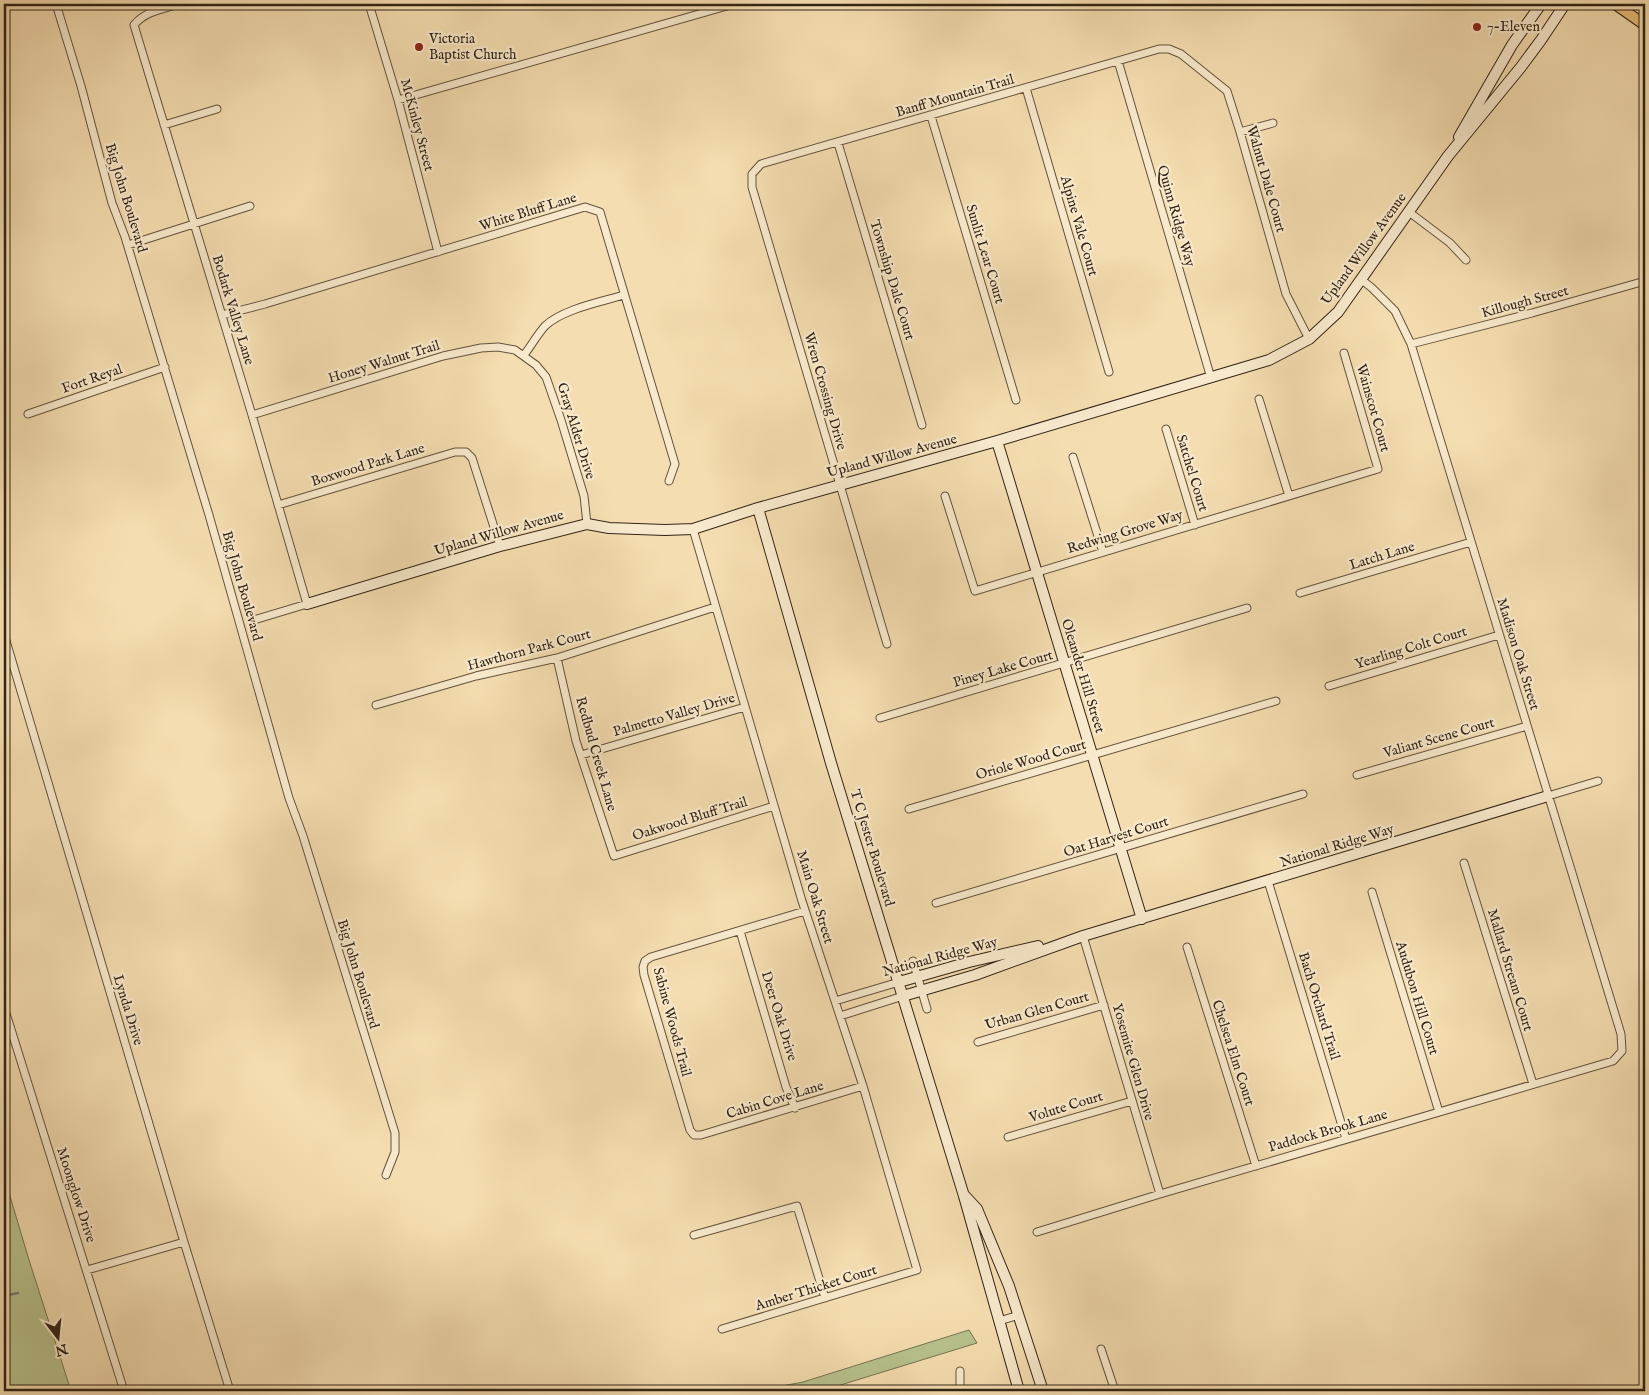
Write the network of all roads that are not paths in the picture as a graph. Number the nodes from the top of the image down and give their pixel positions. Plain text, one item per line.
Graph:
1 (56, 4) edge
2 (179, 4) edge
3 (370, 4) edge
4 (734, 4) edge
5 (1541, 4) edge
6 (1565, 4) edge
7 (1614, 4) edge
8 (1645, 25) edge
9 (1169, 50) joint
10 (1118, 61) junction
11 (1499, 67) junction
12 (1513, 77) junction
13 (1026, 88) junction
14 (398, 100) junction
15 (217, 109) dead end
16 (931, 116) junction
17 (1272, 123) dead end
18 (164, 125) junction
19 (1240, 132) junction
20 (838, 143) junction
21 (1448, 156) junction
22 (752, 174) joint
23 (250, 206) dead end
24 (1409, 212) junction
25 (194, 225) junction
26 (128, 245) junction
27 (438, 252) junction
28 (1466, 260) dead end
29 (1362, 280) junction
30 (1645, 281) edge
31 (624, 295) junction
32 (222, 315) junction
33 (1309, 339) junction
34 (1411, 344) junction
35 (1344, 353) dead end
36 (524, 355) junction
37 (165, 367) junction
38 (1108, 372) dead end
39 (1211, 378) junction
40 (1259, 399) dead end
41 (1016, 400) dead end
42 (28, 414) dead end
43 (252, 415) junction
44 (922, 425) dead end
45 (1166, 429) dead end
46 (997, 441) junction
47 (1073, 457) dead end
48 (1378, 469) joint
49 (668, 482) dead end
50 (839, 484) junction
51 (945, 496) dead end
52 (1289, 496) junction
53 (278, 505) junction
54 (758, 508) junction
55 (587, 524) junction
56 (1195, 525) junction
57 (693, 529) junction
58 (1471, 542) junction
59 (500, 546) junction
60 (1103, 552) junction
61 (1038, 572) junction
62 (1300, 593) dead end
63 (306, 604) junction
64 (715, 607) junction
65 (1247, 608) dead end
66 (254, 620) dead end
67 (4, 634) edge
68 (1499, 635) junction
69 (887, 644) dead end
70 (558, 658) junction
71 (1065, 663) junction
72 (1330, 686) dead end
73 (1276, 701) dead end
74 (376, 705) dead end
75 (745, 707) junction
76 (880, 718) dead end
77 (1527, 726) junction
78 (1092, 755) junction
79 (581, 756) junction
80 (1357, 775) dead end
81 (1598, 781) dead end
82 (1303, 794) dead end
83 (1548, 796) junction
84 (774, 806) junction
85 (908, 809) dead end
86 (1121, 849) junction
87 (614, 856) joint
88 (1464, 863) dead end
89 (1268, 881) junction
90 (1372, 892) dead end
91 (936, 903) dead end
92 (805, 911) junction
93 (1142, 918) junction
94 (740, 931) junction
95 (1083, 936) junction
96 (1187, 947) dead end
97 (913, 961) dead end
98 (918, 977) junction
99 (899, 982) junction
100 (922, 990) junction
101 (903, 996) junction
102 (835, 1000) junction
103 (1104, 1005) junction
104 (4, 1007) edge
105 (927, 1009) dead end
106 (840, 1016) junction
107 (978, 1042) dead end
108 (1622, 1051) joint
109 (1533, 1084) junction
110 (863, 1086) junction
111 (1132, 1100) junction
112 (795, 1108) junction
113 (1439, 1112) junction
114 (694, 1134) joint
115 (1008, 1137) dead end
116 (1346, 1139) junction
117 (1256, 1166) junction
118 (386, 1175) dead end
119 (1160, 1194) junction
120 (964, 1196) junction
121 (1038, 1232) dead end
122 (694, 1236) dead end
123 (184, 1242) junction
124 (87, 1270) junction
125 (917, 1270) joint
126 (825, 1298) junction
127 (1019, 1315) junction
128 (999, 1321) junction
129 (722, 1330) dead end
130 (1101, 1349) dead end
131 (960, 1371) dead end
132 (124, 1391) edge
133 (230, 1391) edge
134 (960, 1391) edge
135 (1019, 1391) edge
136 (1043, 1391) edge
137 (1115, 1391) edge

1 - 26 street, Big John Boulevard
2 - 18 street, Bodark Valley Lane
3 - 14 street, McKinley Street
4 - 14 street
5 - 11 street, Upland Willow Avenue
6 - 12 street, Upland Willow Avenue
7 - 8 main road
9 - 10 street, Banff Mountain Trail
9 - 19 street, Walnut Dale Court
10 - 13 street, Banff Mountain Trail
10 - 39 street, Quinn Ridge Way
11 - 12 street
11 - 21 street, Upland Willow Avenue
12 - 21 street, Upland Willow Avenue
13 - 16 street, Banff Mountain Trail
13 - 38 street, Alpine Vale Court
14 - 27 street, McKinley Street
15 - 18 street
16 - 20 street, Banff Mountain Trail
16 - 41 street, Sunlit Lear Court
17 - 19 street
18 - 25 street, Bodark Valley Lane
19 - 33 street, Walnut Dale Court
20 - 22 street, Banff Mountain Trail
20 - 44 street, Township Dale Court
21 - 24 street, Upland Willow Avenue
22 - 50 street, Wren Crossing Drive
23 - 25 street
24 - 28 street
24 - 29 street, Upland Willow Avenue
25 - 26 street
25 - 32 street, Bodark Valley Lane
26 - 37 street, Big John Boulevard
27 - 31 street, White Bluff Lane
27 - 32 street, White Bluff Lane
29 - 33 street, Upland Willow Avenue
29 - 34 street, Madison Oak Street
30 - 34 street, Killough Street
31 - 36 street
31 - 49 street, White Bluff Lane
32 - 43 street, Bodark Valley Lane
33 - 39 street, Upland Willow Avenue
34 - 58 street, Madison Oak Street
35 - 48 street, Wainscot Court
36 - 43 street, Honey Walnut Trail
36 - 55 street, Gray Alder Drive
37 - 42 street, Fort Reyal
37 - 118 street, Big John Boulevard
39 - 46 street, Upland Willow Avenue
40 - 52 street
43 - 53 street, Bodark Valley Lane
45 - 56 street, Satchel Court
46 - 50 street, Upland Willow Avenue
46 - 61 street, Oleander Hill Street
47 - 60 street
48 - 52 street, Redwing Grove Way
50 - 54 street, Upland Willow Avenue
50 - 69 street, Wren Crossing Drive
51 - 61 street, Redwing Grove Way
52 - 56 street, Redwing Grove Way
53 - 59 street, Boxwood Park Lane
53 - 63 street, Bodark Valley Lane
54 - 57 street, Upland Willow Avenue
54 - 99 street, T C Jester Boulevard
55 - 57 street, Upland Willow Avenue
55 - 59 street, Upland Willow Avenue
56 - 60 street, Redwing Grove Way
57 - 64 street, Main Oak Street
58 - 62 street, Latch Lane
58 - 68 street, Madison Oak Street
59 - 63 street, Upland Willow Avenue
60 - 61 street, Redwing Grove Way
61 - 71 street, Oleander Hill Street
63 - 66 street, Upland Willow Avenue
64 - 70 street, Hawthorn Park Court
64 - 75 street, Main Oak Street
65 - 71 street, Piney Lake Court
67 - 123 street, Lynda Drive
68 - 72 street, Yearling Colt Court
68 - 77 street, Madison Oak Street
70 - 74 street, Hawthorn Park Court
70 - 79 street, Redbud Creek Lane
71 - 76 street, Piney Lake Court
71 - 78 street, Oleander Hill Street
73 - 78 street, Oriole Wood Court
75 - 79 street, Palmetto Valley Drive
75 - 84 street, Main Oak Street
77 - 80 street, Valiant Scene Court
77 - 83 street, Madison Oak Street
78 - 85 street, Oriole Wood Court
78 - 86 street, Oleander Hill Street
79 - 87 street, Redbud Creek Lane
81 - 83 street, National Ridge Way
82 - 86 street, Oat Harvest Court
83 - 89 street, National Ridge Way
83 - 108 street, Madison Oak Street
84 - 87 street, Oakwood Bluff Trail
84 - 92 street, Main Oak Street
86 - 91 street, Oat Harvest Court
86 - 93 street, Oleander Hill Street
88 - 109 street, Mallard Stream Court
89 - 93 street, National Ridge Way
89 - 116 street, Bach Orchard Trail
90 - 113 street, Audubon Hill Court
92 - 94 street, Sabine Woods Trail
92 - 102 street, Main Oak Street
93 - 95 street, National Ridge Way
94 - 112 street, Deer Oak Drive
94 - 114 street, Sabine Woods Trail
95 - 98 street, National Ridge Way
95 - 100 street, National Ridge Way
95 - 103 street, Yosemite Glen Drive
96 - 117 street, Chelsea Elm Court
97 - 98 street
98 - 99 street, National Ridge Way
98 - 100 street
99 - 101 street, T C Jester Boulevard
99 - 102 street, National Ridge Way
100 - 101 street, National Ridge Way
100 - 105 street
101 - 106 street, National Ridge Way
101 - 120 street, T C Jester Boulevard
102 - 106 street, Main Oak Street
103 - 107 street, Urban Glen Court
103 - 111 street, Yosemite Glen Drive
104 - 124 street, Moonglow Drive
106 - 110 street, Main Oak Street
108 - 109 street, Paddock Brook Lane
109 - 113 street, Paddock Brook Lane
110 - 112 street, Cabin Cove Lane
110 - 125 street, Main Oak Street
111 - 115 street, Volute Court
111 - 119 street, Yosemite Glen Drive
112 - 114 street, Cabin Cove Lane
113 - 116 street, Paddock Brook Lane
116 - 117 street, Paddock Brook Lane
117 - 119 street, Paddock Brook Lane
119 - 121 street, Paddock Brook Lane
120 - 127 street, T C Jester Boulevard
120 - 128 street, T C Jester Boulevard
122 - 126 street
123 - 124 street
123 - 133 street, Lynda Drive
124 - 132 street, Moonglow Drive
125 - 126 street, Amber Thicket Court
126 - 129 street, Amber Thicket Court
127 - 128 street
127 - 136 street, T C Jester Boulevard
128 - 135 street, T C Jester Boulevard
130 - 137 street
131 - 134 street

